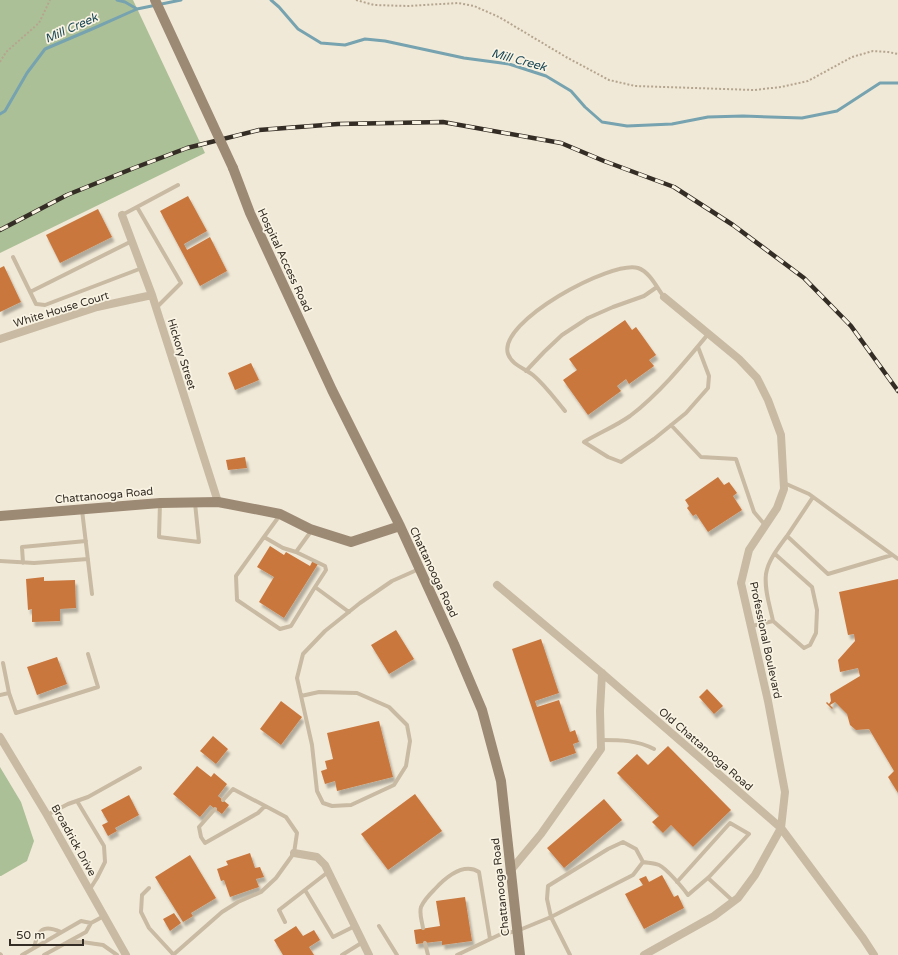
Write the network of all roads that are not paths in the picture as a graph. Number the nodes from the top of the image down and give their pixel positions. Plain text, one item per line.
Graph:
1 (155, 0) edge
2 (178, 185) dead end
3 (137, 206) junction
4 (122, 215) joint
5 (132, 241) junction
6 (13, 257) dead end
7 (142, 268) junction
8 (657, 287) junction
9 (30, 292) junction
10 (152, 295) junction
11 (664, 297) joint
12 (156, 308) junction
13 (710, 333) junction
14 (0, 339) edge
15 (698, 347) junction
16 (526, 371) junction
17 (565, 411) dead end
18 (671, 425) junction
19 (784, 483) junction
20 (813, 497) junction
21 (195, 502) junction
22 (218, 502) junction
23 (160, 503) junction
24 (82, 509) junction
25 (280, 514) junction
26 (0, 516) edge
27 (400, 526) junction
28 (766, 526) junction
29 (312, 530) junction
30 (787, 536) junction
31 (264, 537) junction
32 (86, 541) junction
33 (296, 552) junction
34 (775, 554) junction
35 (892, 555) junction
36 (88, 558) junction
37 (0, 560) edge
38 (898, 560) edge
39 (23, 563) junction
40 (419, 568) junction
41 (497, 585) dead end
42 (315, 587) junction
43 (92, 594) dead end
44 (349, 612) junction
45 (773, 621) junction
46 (752, 626) junction
47 (88, 654) dead end
48 (3, 663) dead end
49 (602, 673) junction
50 (9, 693) junction
51 (0, 695) edge
52 (301, 696) junction
53 (0, 737) edge
54 (601, 740) junction
55 (654, 749) dead end
56 (140, 768) dead end
57 (223, 800) dead end
58 (77, 801) junction
59 (265, 806) junction
60 (215, 809) dead end
61 (47, 815) junction
62 (781, 828) junction
63 (294, 853) junction
64 (643, 862) junction
65 (511, 870) junction
66 (328, 872) junction
67 (708, 878) junction
68 (677, 882) junction
69 (149, 888) dead end
70 (89, 890) junction
71 (305, 890) junction
72 (734, 902) junction
73 (104, 916) junction
74 (551, 917) junction
75 (285, 922) dead end
76 (91, 923) junction
77 (356, 926) junction
78 (378, 926) dead end
79 (423, 928) dead end
80 (517, 931) junction
81 (61, 932) junction
82 (490, 939) junction
83 (69, 942) junction
84 (364, 942) junction
85 (425, 943) dead end
86 (34, 948) junction
87 (22, 955) edge
88 (44, 955) edge
89 (116, 955) edge
90 (126, 955) edge
91 (173, 955) edge
92 (342, 955) edge
93 (369, 955) edge
94 (397, 955) edge
95 (428, 955) edge
96 (456, 955) edge
97 (520, 955) edge
98 (570, 955) edge
99 (645, 955) edge
100 (874, 955) edge

1 - 27 main road, Hospital Access Road, bridge
2 - 3 lane
3 - 4 lane
3 - 12 lane
4 - 5 street, Hickory Street
5 - 7 street, Hickory Street
5 - 9 lane
6 - 9 lane
7 - 9 lane
7 - 10 street, Hickory Street
8 - 11 lane
8 - 16 lane
8 - 16 lane
10 - 12 street, Hickory Street
10 - 14 street, White House Court
11 - 13 street, Professional Boulevard
12 - 22 street, Hickory Street
13 - 15 lane
13 - 19 street, Professional Boulevard
15 - 18 lane
15 - 18 lane
16 - 17 lane
18 - 28 lane
19 - 20 lane
19 - 28 street, Professional Boulevard
20 - 30 lane
20 - 35 lane
21 - 22 main road, Chattanooga Road
21 - 23 main road, Chattanooga Road
21 - 23 lane
22 - 25 main road, Chattanooga Road
23 - 24 main road, Chattanooga Road
24 - 26 main road, Chattanooga Road
24 - 32 lane
25 - 29 main road, Chattanooga Road
25 - 31 lane
27 - 29 main road, Chattanooga Road
27 - 40 main road, Chattanooga Road
28 - 46 street, Professional Boulevard
29 - 33 lane
30 - 34 lane
30 - 35 lane
31 - 33 lane
31 - 42 lane
32 - 36 lane
32 - 39 lane
33 - 42 lane
34 - 45 lane
34 - 45 lane
35 - 38 lane
36 - 39 lane
36 - 43 lane
37 - 39 lane
40 - 44 lane
40 - 65 main road, Chattanooga Road
41 - 49 street, Old Chattanooga Road
42 - 44 lane
44 - 52 lane
45 - 46 lane
46 - 62 street, Professional Boulevard
47 - 50 lane
48 - 50 lane
49 - 54 street
49 - 62 street, Old Chattanooga Road
50 - 51 lane
52 - 52 lane
53 - 61 street, Broadrick Drive
54 - 55 lane
54 - 65 street
56 - 58 lane
57 - 59 lane
58 - 61 lane
58 - 70 lane
59 - 60 lane
59 - 63 lane
61 - 70 street, Broadrick Drive
62 - 72 street, Professional Boulevard
62 - 100 street, Old Chattanooga Road
63 - 66 street
63 - 91 lane
64 - 68 lane
64 - 74 lane
64 - 74 lane
65 - 80 main road, Chattanooga Road
66 - 71 lane
66 - 77 street
67 - 68 lane
67 - 68 lane
67 - 72 lane
69 - 91 lane
70 - 73 street, Broadrick Drive
71 - 75 lane
71 - 77 lane
72 - 99 street, Professional Boulevard
73 - 76 lane
73 - 90 street, Broadrick Drive
74 - 80 lane
74 - 98 lane
76 - 81 lane
76 - 83 lane
77 - 84 street
78 - 94 lane
79 - 82 lane
80 - 82 lane
80 - 97 main road, Chattanooga Road
81 - 86 lane
81 - 86 lane
82 - 96 lane
83 - 88 lane
83 - 89 lane
84 - 92 lane
84 - 93 street
85 - 95 lane
86 - 87 lane

